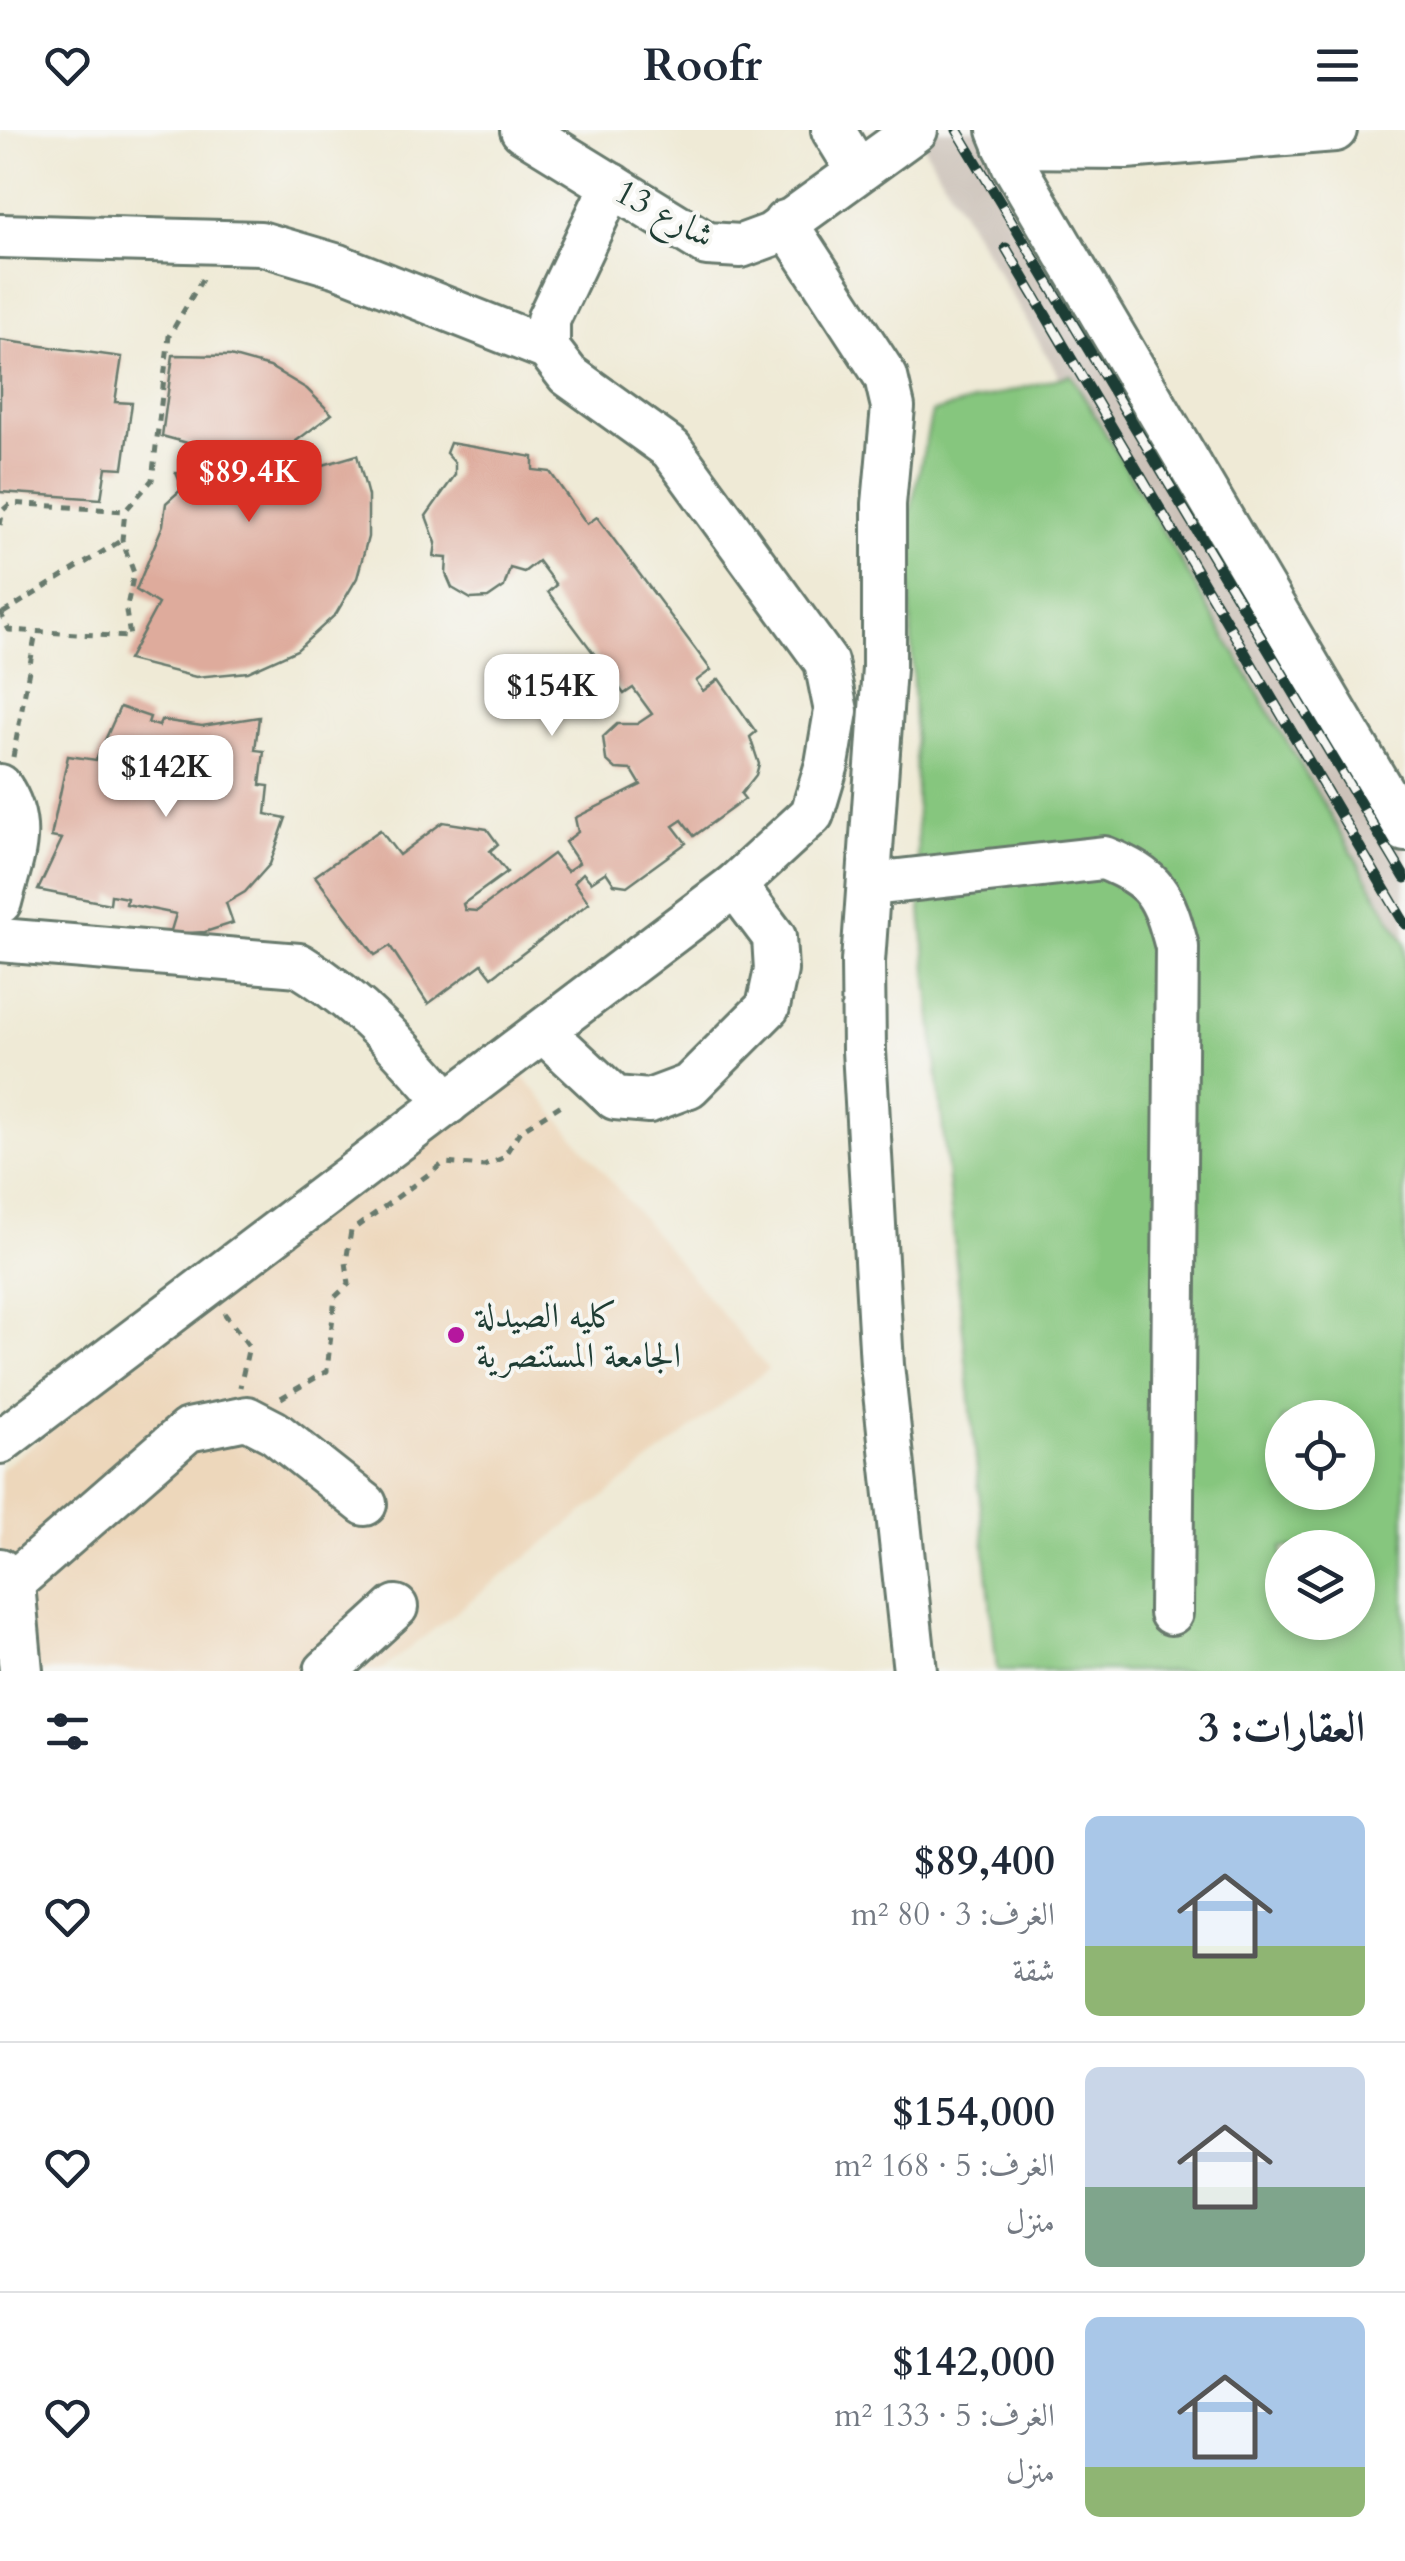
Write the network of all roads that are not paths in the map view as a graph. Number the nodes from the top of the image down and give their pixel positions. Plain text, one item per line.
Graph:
1 (522, 130) edge
2 (834, 130) edge
3 (916, 130) edge
4 (1335, 130) edge
5 (1002, 138) edge
6 (857, 169) junction
7 (612, 185) junction
8 (786, 222) junction
9 (0, 236) edge
10 (548, 349) junction
11 (4, 777) edge
12 (1405, 830) edge
13 (872, 884) junction
14 (735, 886) junction
15 (0, 902) edge
16 (0, 940) edge
17 (543, 1031) junction
18 (448, 1102) junction
19 (0, 1442) edge
20 (365, 1504) dead end
21 (4, 1583) edge
22 (396, 1606) dead end
23 (1171, 1613) dead end
24 (21, 1671) edge
25 (326, 1671) edge
26 (915, 1671) edge

1 - 7 street, شارع 13
2 - 6 street
3 - 6 street, شارع 13
4 - 5 street
5 - 12 street
6 - 8 street, شارع 13
7 - 8 street, شارع 13
7 - 10 street
8 - 13 street
9 - 10 street
10 - 14 street
11 - 15 street
13 - 23 street
13 - 26 street
14 - 17 street
14 - 17 street
16 - 18 street
17 - 18 street
18 - 19 street
20 - 21 street
21 - 24 street
22 - 25 street

